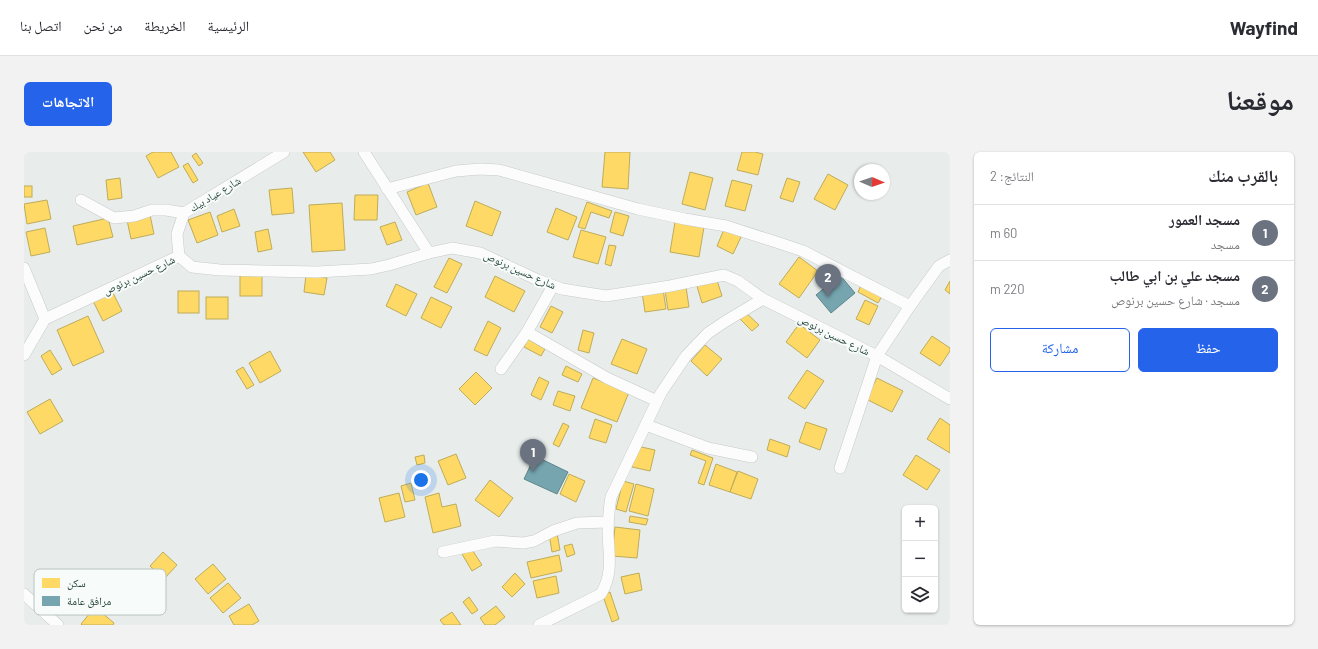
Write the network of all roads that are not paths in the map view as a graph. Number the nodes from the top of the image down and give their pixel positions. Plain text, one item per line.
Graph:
1 (284, 152) edge
2 (364, 152) edge
3 (387, 188) junction
4 (81, 200) dead end
5 (184, 213) junction
6 (429, 253) junction
7 (179, 256) junction
8 (950, 260) edge
9 (24, 268) edge
10 (553, 286) junction
11 (763, 299) junction
12 (910, 306) junction
13 (45, 320) junction
14 (527, 332) junction
15 (24, 354) edge
16 (877, 356) junction
17 (501, 368) dead end
18 (950, 399) edge
19 (657, 401) junction
20 (646, 424) junction
21 (752, 457) dead end
22 (840, 468) dead end
23 (608, 522) junction
24 (443, 552) dead end
25 (24, 594) edge
26 (34, 603) edge
27 (47, 615) edge
28 (58, 625) edge
29 (539, 625) edge

1 - 5 street, شارع عياد بيك
2 - 3 street
3 - 6 street
3 - 12 street
4 - 5 street
5 - 7 street, شارع عياد بيك
6 - 7 street, شارع حسين برنوص
6 - 10 street, شارع حسين برنوص
7 - 13 street, شارع حسين برنوص
8 - 12 street
9 - 13 street
10 - 11 street, شارع حسين برنوص
10 - 14 street
11 - 16 street, شارع حسين برنوص
11 - 19 street
12 - 16 street
13 - 15 street
14 - 17 street
14 - 19 street
16 - 18 street, شارع حسين برنوص
16 - 22 street
19 - 20 street
20 - 21 street
20 - 23 street
23 - 24 street
23 - 29 street
25 - 26 street
27 - 28 street

